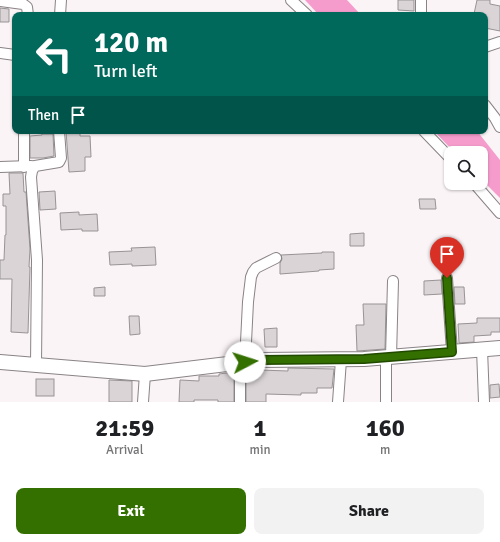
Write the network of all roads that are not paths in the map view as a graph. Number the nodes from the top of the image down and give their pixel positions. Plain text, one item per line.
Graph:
1 (61, 0) edge
2 (291, 0) edge
3 (421, 0) edge
4 (0, 1) edge
5 (28, 12) edge
6 (60, 12) edge
7 (304, 12) edge
8 (421, 12) edge
9 (500, 42) edge
10 (488, 46) edge
11 (0, 53) edge
12 (12, 55) edge
13 (488, 109) edge
14 (500, 128) edge
15 (24, 134) edge
16 (59, 134) edge
17 (427, 134) edge
18 (444, 152) edge
19 (24, 166) junction
20 (35, 166) junction
21 (0, 167) edge
22 (480, 190) edge
23 (500, 213) edge
24 (276, 258) dead end
25 (447, 278) dead end
26 (393, 281) dead end
27 (500, 348) edge
28 (482, 349) junction
29 (452, 352) junction
30 (389, 357) junction
31 (341, 360) junction
32 (0, 362) edge
33 (243, 362) junction
34 (36, 365) junction
35 (145, 374) junction
36 (143, 402) edge
37 (240, 402) edge
38 (338, 402) edge
39 (386, 402) edge
40 (484, 402) edge

1 - 6 street
2 - 7 street
3 - 8 street
4 - 5 street
9 - 10 street
11 - 12 street
13 - 14 street
15 - 19 street
16 - 20 street
17 - 18 street
19 - 20 street
19 - 21 street
20 - 34 street
22 - 23 street
24 - 33 street
25 - 29 street
26 - 30 street
27 - 28 street
28 - 29 street
28 - 40 street
29 - 30 street
30 - 31 street
30 - 39 street
31 - 33 street
31 - 38 street
32 - 34 street
33 - 35 street
33 - 37 street
34 - 35 street
35 - 36 street

